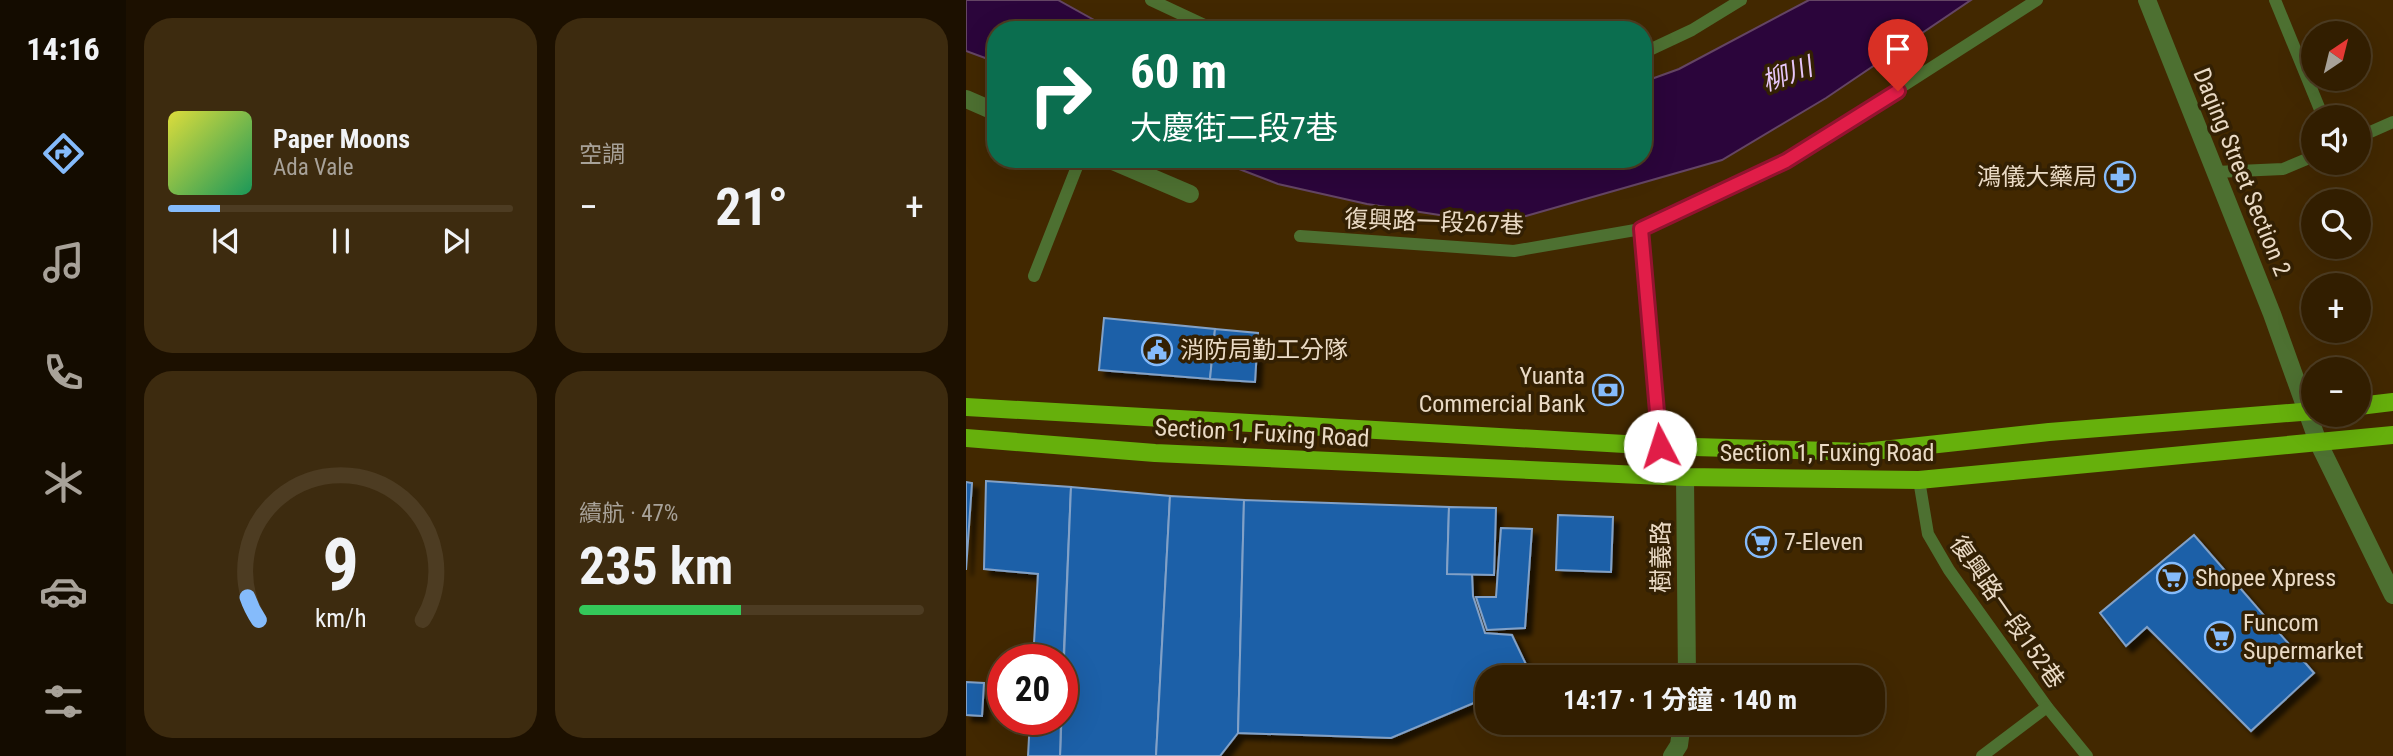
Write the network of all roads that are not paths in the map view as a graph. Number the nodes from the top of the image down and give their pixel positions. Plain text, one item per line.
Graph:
1 (1151, 0) edge
2 (1741, 0) edge
3 (2037, 0) edge
4 (2147, 0) edge
5 (2274, 0) edge
6 (1196, 21) edge
7 (1652, 49) edge
8 (966, 99) edge
9 (2318, 105) edge
10 (987, 108) edge
11 (2393, 122) edge
12 (2371, 132) edge
13 (2301, 161) edge
14 (1076, 168) edge
15 (1129, 168) edge
16 (2216, 172) junction
17 (1190, 194) dead end
18 (1641, 229) junction
19 (1300, 236) dead end
20 (1034, 276) dead end
21 (2301, 389) edge
22 (2393, 402) edge
23 (2371, 405) edge
24 (966, 407) edge
25 (2301, 413) edge
26 (2314, 427) edge
27 (2393, 435) edge
28 (966, 439) edge
29 (2318, 442) junction
30 (1660, 446) junction
31 (1685, 477) junction
32 (1919, 480) junction
33 (2393, 595) edge
34 (1687, 665) edge
35 (2047, 707) junction
36 (1680, 735) edge
37 (1672, 756) edge
38 (1982, 756) edge
39 (2087, 756) edge

1 - 6 lane
2 - 7 lane
3 - 18 lane, 復興路一段267巷
4 - 16 street, Daqing Street Section 2
5 - 9 lane
8 - 10 street
11 - 12 lane
13 - 16 lane
14 - 20 lane
15 - 17 street
16 - 21 street, Daqing Street Section 2
18 - 19 lane, 復興路一段267巷
18 - 30 lane
22 - 23 main road
24 - 30 main road, Section 1, Fuxing Road
25 - 30 main road, Section 1, Fuxing Road
26 - 29 street, Daqing Street Section 2
27 - 29 main road, Section 1, Fuxing Road
28 - 31 main road, Section 1, Fuxing Road
29 - 32 main road, Section 1, Fuxing Road
29 - 33 street, Daqing Street Section 2
30 - 31 street
31 - 32 main road, Section 1, Fuxing Road
31 - 34 street, 樹義路
32 - 35 lane, 復興路一段152巷
35 - 38 lane
35 - 39 lane, 復興路一段152巷
36 - 37 street

